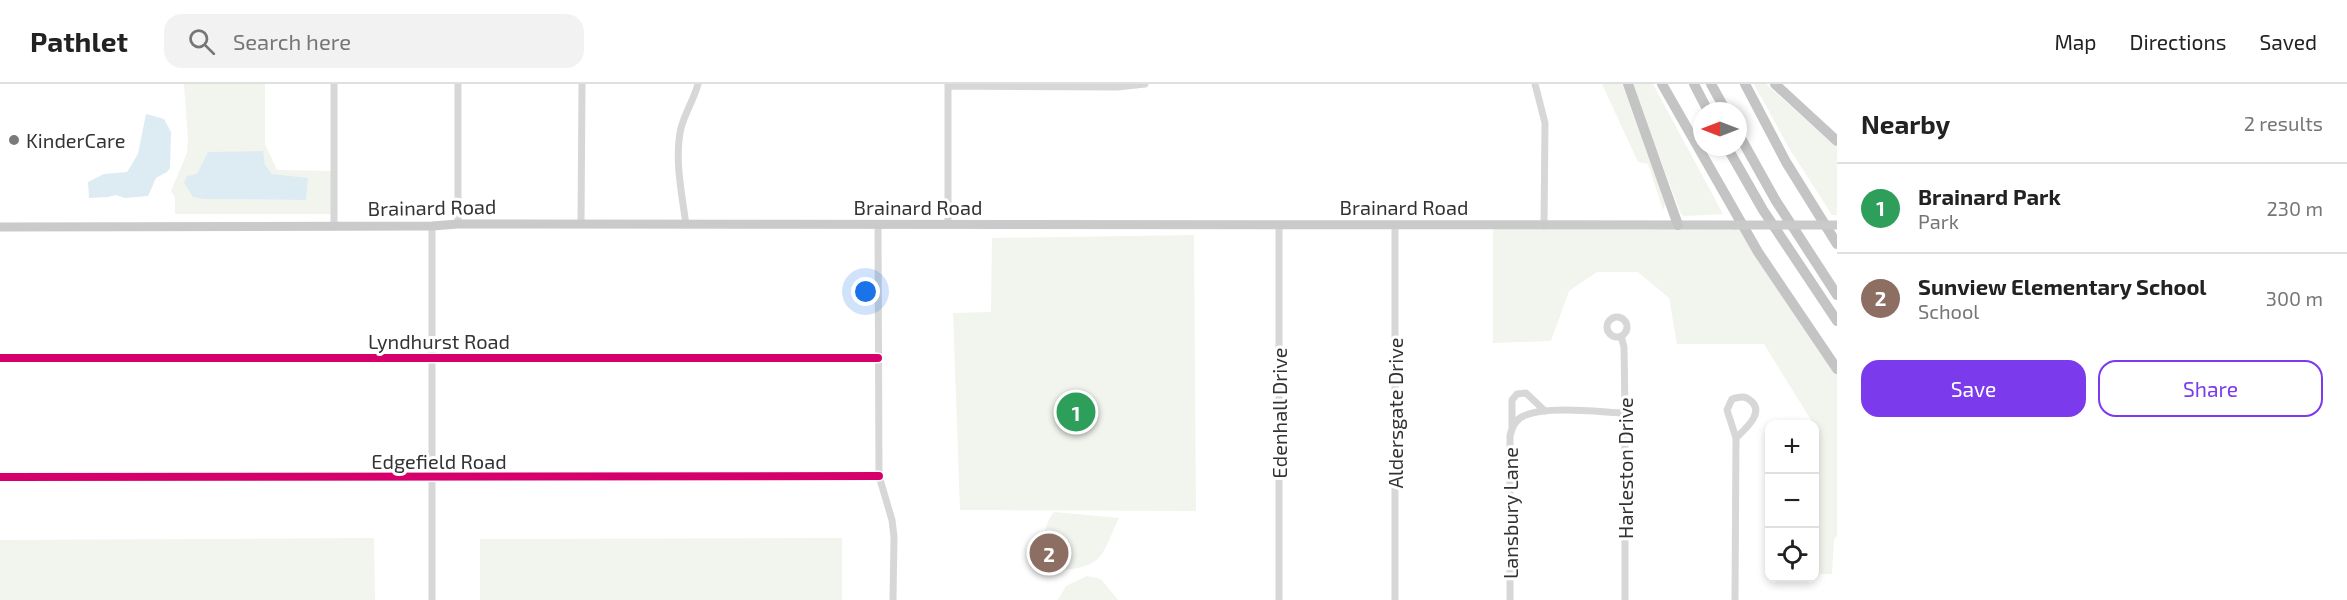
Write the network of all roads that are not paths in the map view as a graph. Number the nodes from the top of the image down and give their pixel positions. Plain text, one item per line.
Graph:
1 (334, 84) edge
2 (458, 84) edge
3 (582, 84) edge
4 (698, 84) edge
5 (1145, 84) edge
6 (1535, 84) edge
7 (1628, 84) edge
8 (1662, 84) edge
9 (1694, 84) edge
10 (1711, 84) edge
11 (1745, 84) edge
12 (1775, 84) edge
13 (948, 85) edge
14 (1703, 102) edge
15 (1721, 102) edge
16 (1837, 141) edge
17 (1747, 149) edge
18 (1732, 156) edge
19 (458, 224) junction
20 (581, 224) junction
21 (334, 225) junction
22 (686, 225) junction
23 (878, 225) junction
24 (948, 225) junction
25 (1279, 225) junction
26 (1395, 225) junction
27 (1678, 225) junction
28 (1837, 225) edge
29 (432, 226) junction
30 (1544, 226) junction
31 (0, 227) edge
32 (1837, 244) edge
33 (1837, 295) edge
34 (1837, 321) edge
35 (1622, 336) dead end
36 (432, 357) junction
37 (0, 358) edge
38 (878, 358) junction
39 (1837, 369) edge
40 (1545, 411) junction
41 (1625, 413) junction
42 (1515, 417) junction
43 (1736, 438) junction
44 (879, 476) junction
45 (0, 477) edge
46 (430, 478) junction
47 (432, 600) edge
48 (893, 600) edge
49 (1279, 600) edge
50 (1395, 600) edge
51 (1510, 600) edge
52 (1625, 600) edge
53 (1735, 600) edge

1 - 21 street
2 - 19 street
3 - 20 street
4 - 22 street
5 - 13 street
6 - 30 street
7 - 27 highway
8 - 39 highway
9 - 14 highway
10 - 15 highway
11 - 32 highway
12 - 16 highway
13 - 24 street
17 - 33 highway
18 - 34 highway
19 - 20 main road, Brainard Road
19 - 29 main road, Brainard Road
20 - 22 main road, Brainard Road
21 - 29 main road, Brainard Road
21 - 31 main road, Brainard Road
22 - 23 main road, Brainard Road
23 - 24 main road, Brainard Road
23 - 38 street
24 - 25 main road, Brainard Road
25 - 26 main road, Brainard Road
25 - 49 street, Edenhall Drive
26 - 30 main road, Brainard Road
26 - 50 street, Aldersgate Drive
27 - 28 main road, Brainard Road, bridge
27 - 30 main road, Brainard Road
29 - 36 street
35 - 41 street, Harleston Drive
36 - 37 street, Lyndhurst Road
36 - 38 street, Lyndhurst Road
36 - 46 street
38 - 44 street
40 - 41 street, Lansbury Lane
40 - 42 street, Lansbury Lane
40 - 42 street, Lansbury Lane
41 - 52 street, Harleston Drive
42 - 51 street, Lansbury Lane
43 - 43 street
43 - 53 street
44 - 46 street, Edgefield Road
44 - 48 street
45 - 46 street, Edgefield Road
46 - 47 street

